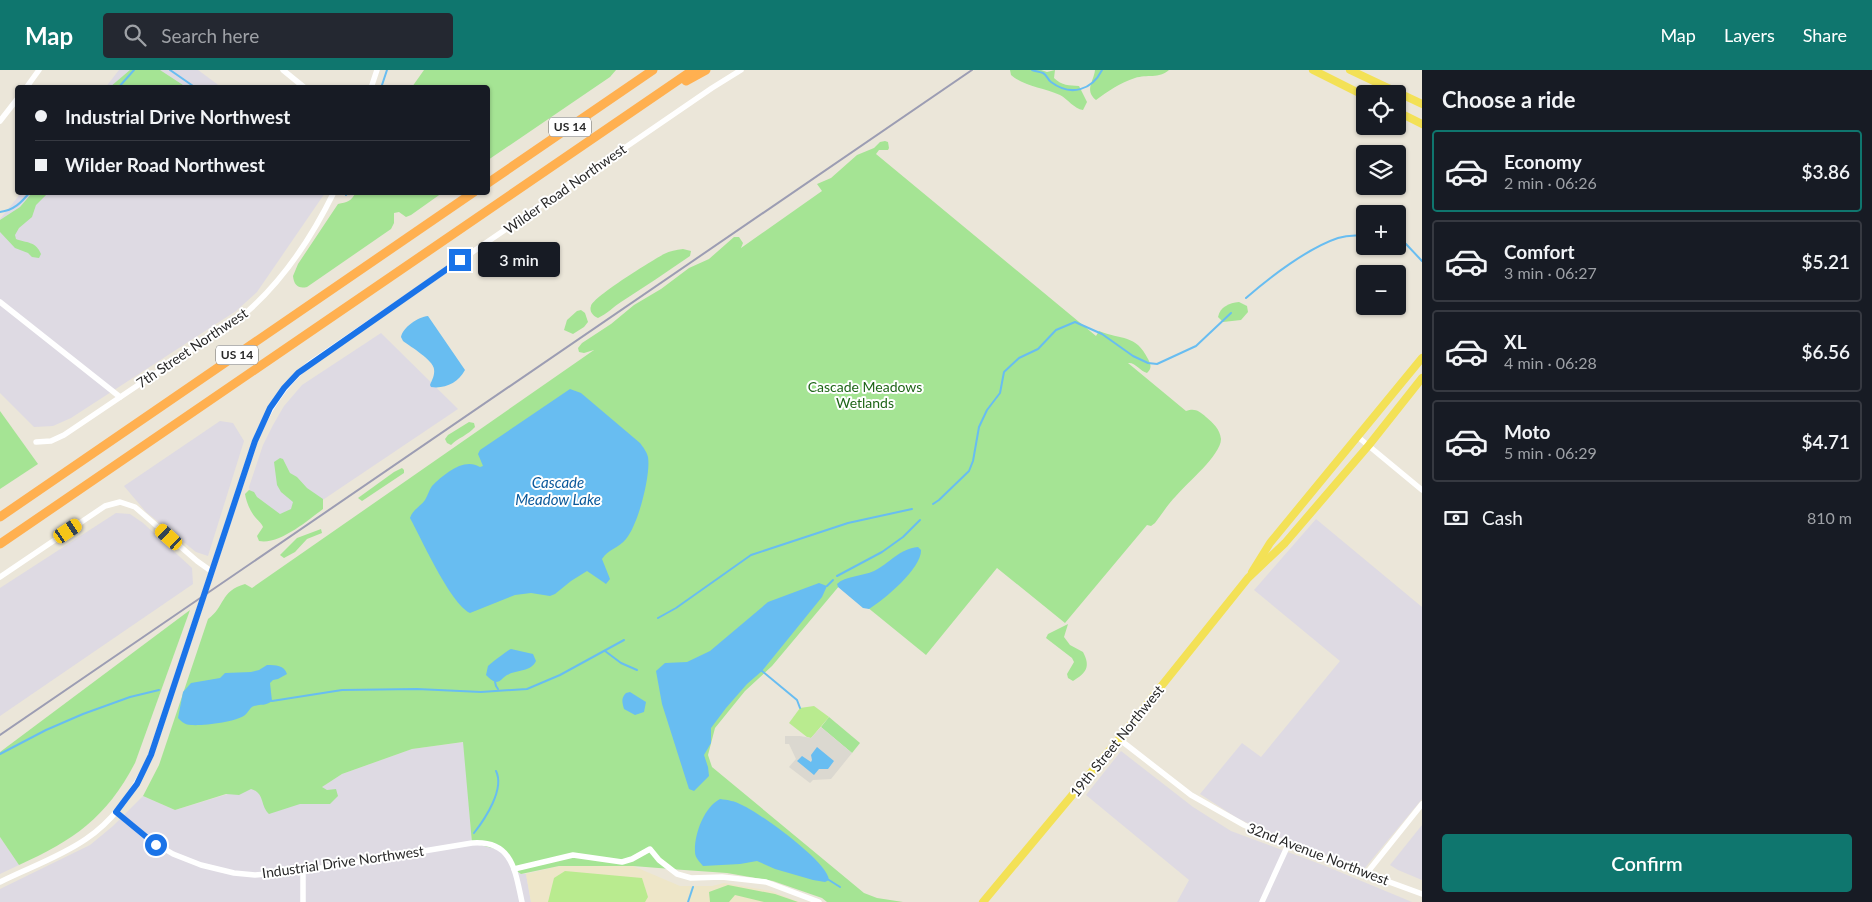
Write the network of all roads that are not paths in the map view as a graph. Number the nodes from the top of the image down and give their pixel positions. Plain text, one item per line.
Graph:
1 (39, 70) edge
2 (283, 70) edge
3 (377, 70) edge
4 (646, 70) edge
5 (653, 70) edge
6 (693, 70) edge
7 (706, 70) edge
8 (741, 70) edge
9 (1314, 70) edge
10 (1350, 70) edge
11 (28, 85) edge
12 (301, 85) edge
13 (372, 85) edge
14 (1356, 91) edge
15 (15, 102) edge
16 (1422, 104) edge
17 (631, 112) junction
18 (586, 116) junction
19 (1406, 116) edge
20 (0, 121) edge
21 (1422, 124) edge
22 (490, 182) edge
23 (332, 195) edge
24 (470, 195) edge
25 (0, 302) edge
26 (1422, 358) edge
27 (1422, 378) edge
28 (120, 397) junction
29 (1358, 437) junction
30 (36, 442) dead end
31 (1369, 445) junction
32 (1422, 490) edge
33 (0, 517) edge
34 (0, 544) edge
35 (212, 571) junction
36 (0, 578) edge
37 (1248, 578) junction
38 (1119, 739) junction
39 (1422, 804) edge
40 (116, 812) junction
41 (1288, 844) junction
42 (514, 869) junction
43 (303, 871) junction
44 (1366, 874) junction
45 (0, 882) edge
46 (785, 888) junction
47 (1422, 894) edge
48 (303, 902) edge
49 (522, 902) edge
50 (808, 902) edge
51 (819, 902) edge
52 (984, 902) edge
53 (1262, 902) edge

1 - 11 street
2 - 12 street
3 - 13 street
4 - 18 highway
5 - 18 highway, US 14
6 - 17 highway, US 14
7 - 17 highway
8 - 35 street, Wilder Road Northwest
9 - 14 main road
10 - 16 main road
15 - 20 street
17 - 34 highway, US 14
18 - 22 highway, US 14
19 - 21 main road
23 - 28 street, 7th Street Northwest
24 - 33 highway, US 14
25 - 28 street
26 - 29 main road, 19th Street Northwest
27 - 31 main road, 19th Street Northwest
28 - 30 street, 7th Street Northwest
29 - 31 street
29 - 37 main road, 19th Street Northwest
31 - 32 street
31 - 37 main road, 19th Street Northwest
35 - 36 street
35 - 40 street, Wilder Road Northwest
37 - 38 main road, 19th Street Northwest
38 - 41 street, 32nd Avenue Northwest
38 - 52 main road, 19th Street Northwest
39 - 44 street
40 - 43 street, Industrial Drive Northwest
40 - 45 street
41 - 44 street, 32nd Avenue Northwest
41 - 53 street
42 - 43 street, Industrial Drive Northwest
42 - 46 street
42 - 49 street
43 - 48 street
44 - 47 street, 32nd Avenue Northwest
46 - 50 street
46 - 51 street

